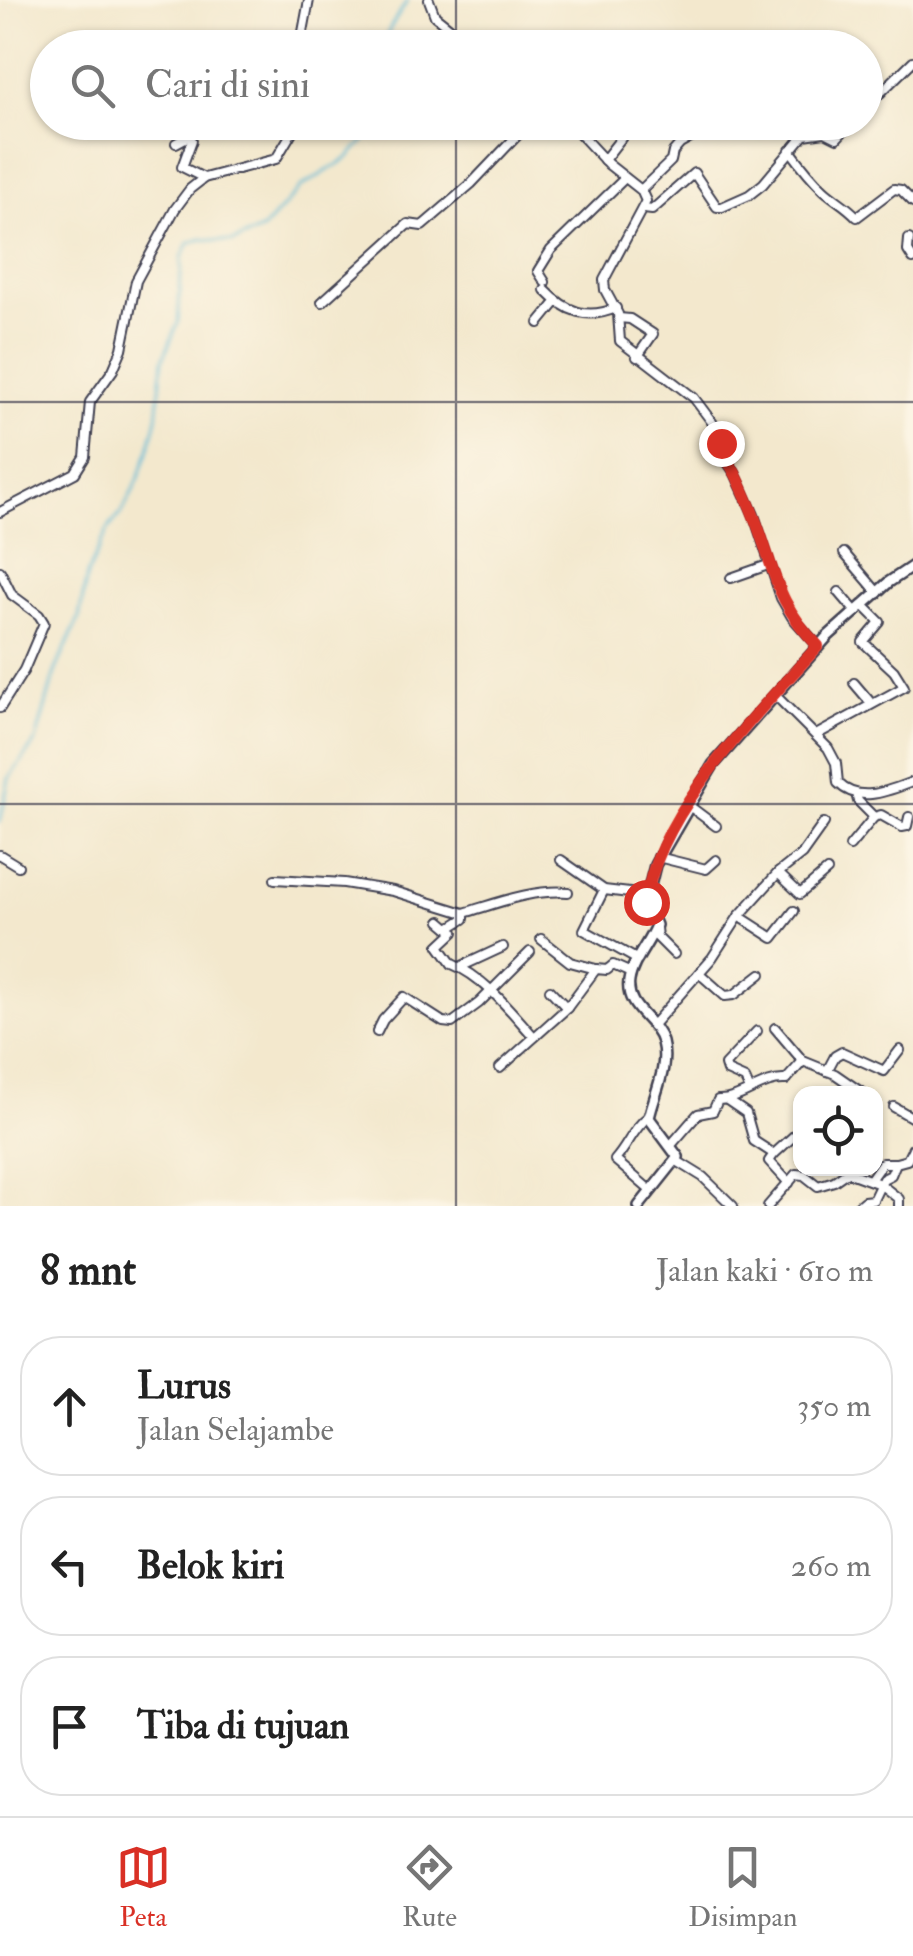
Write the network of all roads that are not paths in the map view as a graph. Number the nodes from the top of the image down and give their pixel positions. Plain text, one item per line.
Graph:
1 (309, 0) edge
2 (429, 0) edge
3 (303, 30) edge
4 (452, 30) edge
5 (913, 61) edge
6 (883, 90) edge
7 (182, 140) edge
8 (192, 140) edge
9 (288, 140) edge
10 (513, 140) edge
11 (586, 140) edge
12 (620, 140) edge
13 (686, 140) edge
14 (799, 140) edge
15 (176, 143) dead end
16 (790, 150) junction
17 (604, 160) junction
18 (204, 178) junction
19 (626, 178) junction
20 (640, 190) junction
21 (913, 202) edge
22 (644, 209) junction
23 (909, 240) dead end
24 (913, 259) edge
25 (557, 301) junction
26 (322, 302) dead end
27 (617, 313) junction
28 (539, 323) dead end
29 (637, 357) junction
30 (0, 512) edge
31 (844, 553) dead end
32 (768, 565) junction
33 (913, 566) edge
34 (0, 571) edge
35 (730, 578) dead end
36 (839, 592) dead end
37 (878, 593) junction
38 (860, 609) junction
39 (818, 646) junction
40 (854, 684) dead end
41 (775, 695) junction
42 (871, 702) junction
43 (0, 708) edge
44 (816, 735) junction
45 (912, 782) edge
46 (856, 794) junction
47 (688, 805) junction
48 (874, 817) junction
49 (909, 818) dead end
50 (824, 823) dead end
51 (716, 826) dead end
52 (850, 846) dead end
53 (0, 855) edge
54 (658, 857) junction
55 (560, 860) dead end
56 (716, 860) dead end
57 (18, 866) dead end
58 (826, 871) dead end
59 (778, 873) junction
60 (275, 878) dead end
61 (604, 890) junction
62 (568, 892) dead end
63 (647, 896) junction
64 (794, 912) dead end
65 (464, 914) junction
66 (739, 916) junction
67 (441, 921) dead end
68 (451, 927) junction
69 (656, 928) junction
70 (541, 939) dead end
71 (503, 947) dead end
72 (530, 952) dead end
73 (674, 954) dead end
74 (638, 960) junction
75 (462, 966) junction
76 (596, 969) junction
77 (631, 973) junction
78 (698, 973) junction
79 (761, 974) dead end
80 (490, 990) junction
81 (550, 990) dead end
82 (567, 1008) junction
83 (652, 1026) junction
84 (775, 1028) dead end
85 (757, 1031) dead end
86 (377, 1032) dead end
87 (534, 1038) junction
88 (900, 1050) dead end
89 (803, 1061) junction
90 (500, 1068) dead end
91 (828, 1071) junction
92 (851, 1086) edge
93 (749, 1088) junction
94 (728, 1100) junction
95 (894, 1106) dead end
96 (649, 1116) junction
97 (913, 1118) edge
98 (793, 1135) edge
99 (671, 1145) junction
100 (913, 1148) edge
101 (774, 1154) junction
102 (677, 1160) junction
103 (896, 1163) junction
104 (795, 1176) edge
105 (803, 1176) edge
106 (840, 1176) edge
107 (863, 1176) edge
108 (870, 1180) junction
109 (789, 1182) junction
110 (880, 1184) junction
111 (651, 1191) junction
112 (639, 1206) edge
113 (733, 1206) edge
114 (768, 1206) edge
115 (858, 1206) edge
116 (899, 1206) edge

1 - 3 street
2 - 4 street
5 - 6 street
7 - 15 street
8 - 18 street
9 - 18 street
10 - 26 street
11 - 17 street
12 - 17 street
13 - 20 street
14 - 16 street
16 - 21 street
16 - 22 street
17 - 19 street
18 - 30 street
19 - 20 street
19 - 25 street
20 - 22 street
22 - 27 street
23 - 24 street
25 - 27 street
25 - 28 street
27 - 29 street
27 - 29 street
29 - 32 street
31 - 37 street
32 - 35 street
32 - 39 street
33 - 37 street
34 - 43 street
36 - 38 street
37 - 38 street
38 - 39 street
38 - 42 street
39 - 41 street
40 - 42 street
41 - 44 street
41 - 47 street
42 - 44 street
44 - 46 street
45 - 46 street
46 - 48 street
47 - 51 street
47 - 54 street
48 - 49 street
48 - 52 street
50 - 59 street
53 - 57 street
54 - 56 street
54 - 63 street
55 - 61 street
58 - 59 street
59 - 66 street
60 - 65 street
61 - 63 street
61 - 74 street
62 - 65 street
63 - 69 street
64 - 66 street
65 - 68 street
66 - 78 street
67 - 68 street
68 - 75 street
69 - 73 street
69 - 74 street
70 - 76 street
71 - 75 street
72 - 80 street
74 - 77 street
75 - 80 street
76 - 77 street
76 - 82 street
77 - 83 street
78 - 79 street
78 - 83 street
80 - 86 street
80 - 87 street
81 - 82 street
82 - 87 street
83 - 96 street
84 - 89 street
85 - 93 street
87 - 90 street
88 - 91 street
89 - 91 street
89 - 93 street
91 - 92 street
93 - 94 street
94 - 99 street
94 - 101 street
95 - 97 street
96 - 99 street
96 - 111 street
98 - 101 street
99 - 102 street
100 - 103 street
101 - 109 street
102 - 111 street
102 - 113 street
103 - 108 street
103 - 110 street
104 - 109 street
105 - 106 street
107 - 108 street
108 - 110 street
109 - 114 street
110 - 115 street
110 - 116 street
111 - 112 street

